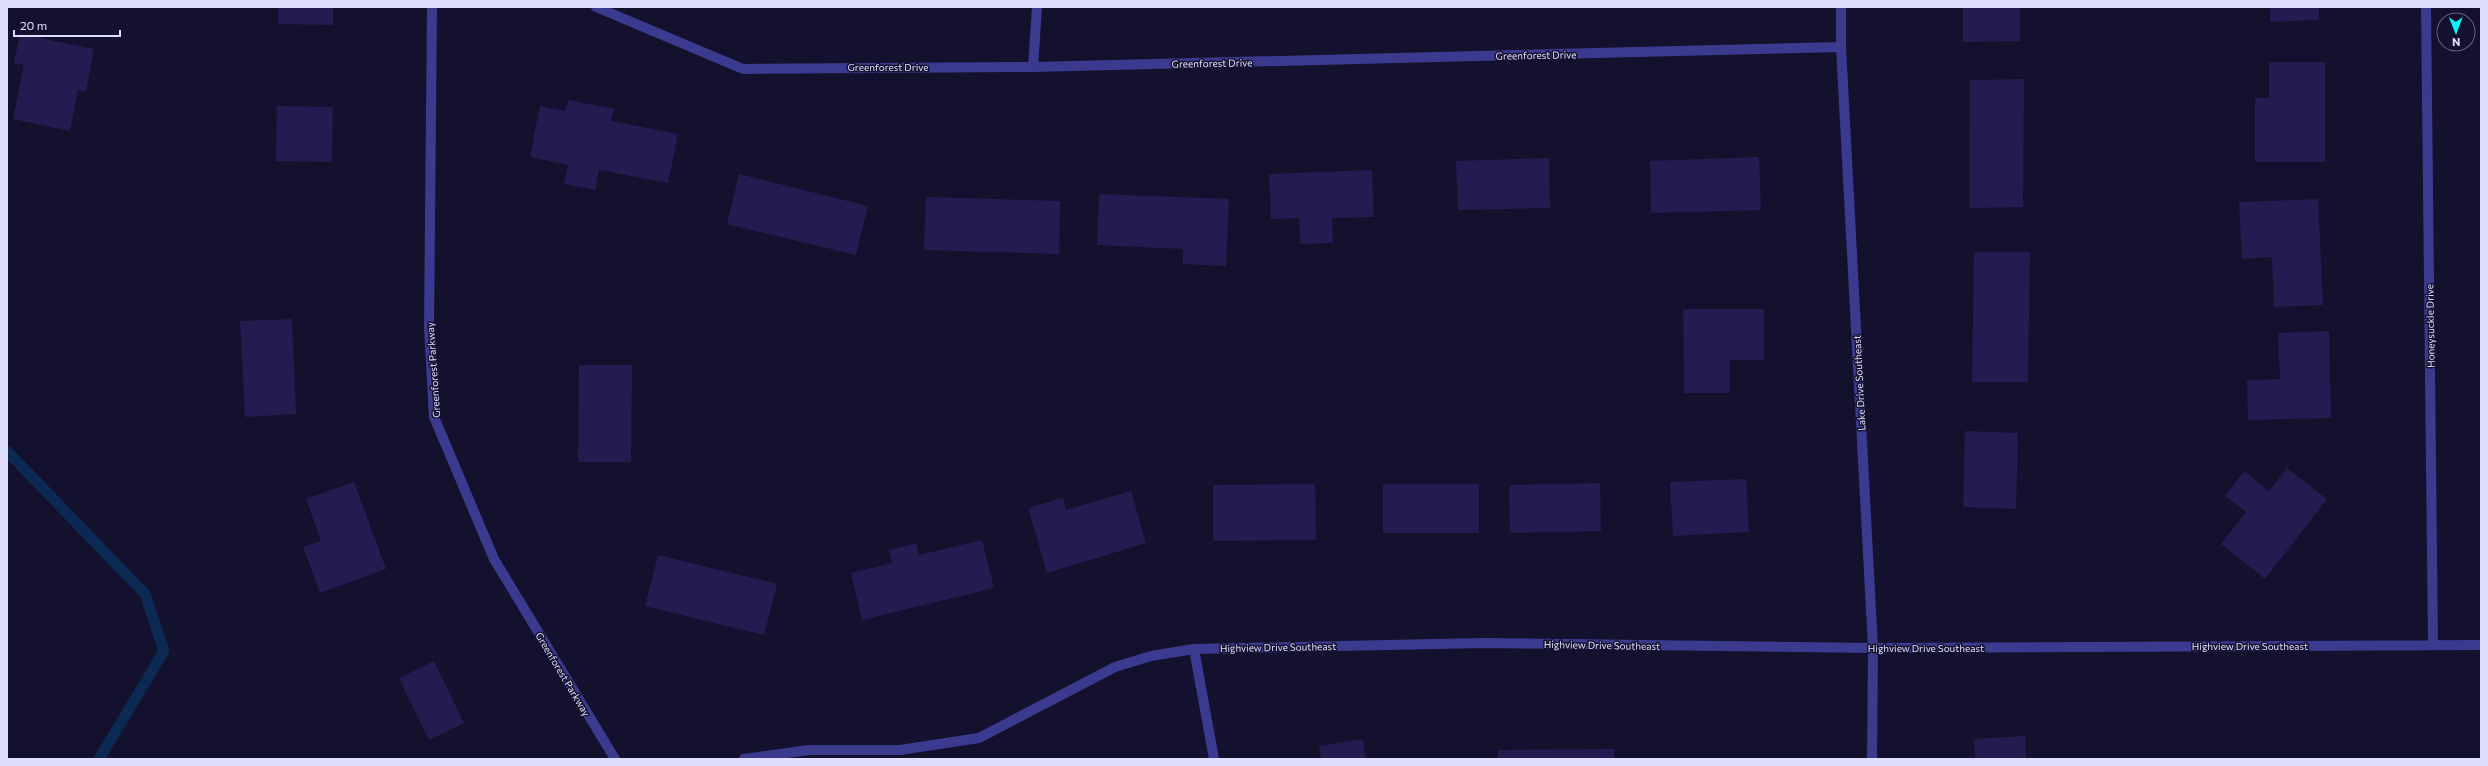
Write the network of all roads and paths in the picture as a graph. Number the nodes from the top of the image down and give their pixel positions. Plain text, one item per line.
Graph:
1 (432, 7) edge
2 (596, 7) edge
3 (1037, 7) edge
4 (1841, 7) edge
5 (2426, 7) edge
6 (1841, 47) junction
7 (1033, 67) junction
8 (2433, 645) junction
9 (2481, 645) edge
10 (1194, 648) junction
11 (1873, 648) junction
12 (615, 759) edge
13 (744, 759) edge
14 (1214, 759) edge
15 (1872, 759) edge

1 - 12 street, Greenforest Parkway
2 - 7 street, Greenforest Drive
3 - 7 street
4 - 6 street, Lake Drive Southeast
5 - 8 street, Honeysuckle Drive
6 - 7 street, Greenforest Drive
6 - 11 street, Lake Drive Southeast
8 - 9 street, Highview Drive Southeast
8 - 11 street, Highview Drive Southeast
10 - 11 street, Highview Drive Southeast
10 - 13 street, Highview Drive Southeast
10 - 14 street
11 - 15 street, Lake Drive Southeast

